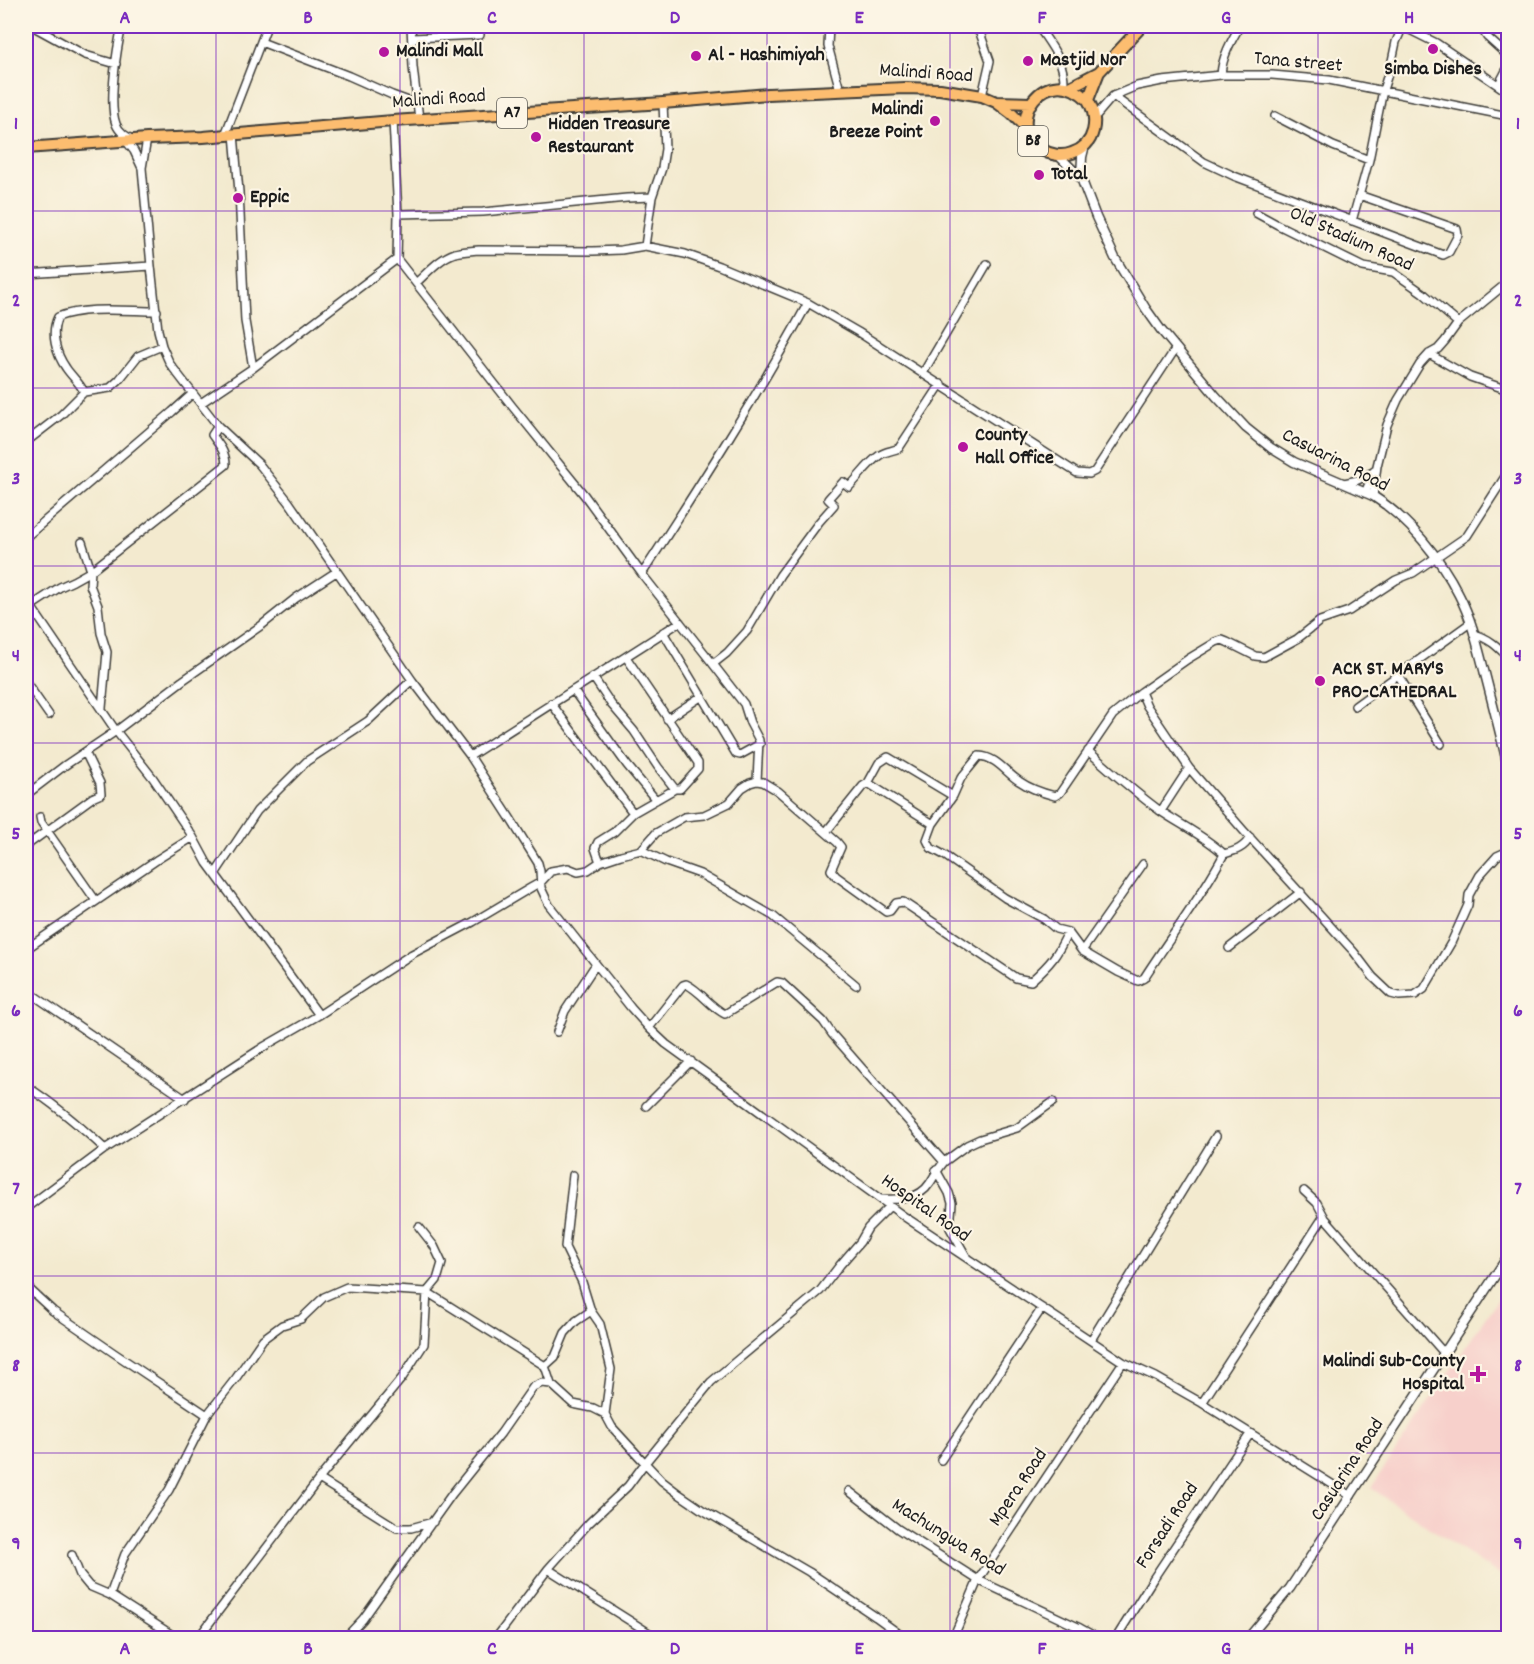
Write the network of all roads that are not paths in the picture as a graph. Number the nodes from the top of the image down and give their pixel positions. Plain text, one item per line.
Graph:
1 (32, 26) edge
2 (123, 26) edge
3 (267, 26) edge
4 (411, 26) edge
5 (480, 26) edge
6 (829, 26) edge
7 (972, 26) edge
8 (994, 26) edge
9 (1038, 26) edge
10 (1142, 26) edge
11 (1240, 26) edge
12 (1402, 26) edge
13 (1480, 26) edge
14 (980, 33) junction
15 (412, 38) junction
16 (261, 42) junction
17 (1509, 56) edge
18 (116, 64) junction
19 (1509, 67) edge
20 (1099, 72) junction
21 (1221, 75) junction
22 (1499, 84) junction
23 (1067, 87) junction
24 (840, 90) junction
25 (1383, 90) junction
26 (1509, 92) edge
27 (982, 96) junction
28 (1113, 96) junction
29 (1088, 100) junction
30 (996, 102) junction
31 (663, 103) junction
32 (1030, 103) junction
33 (417, 104) junction
34 (1275, 116) dead end
35 (1509, 116) edge
36 (1095, 117) junction
37 (419, 119) junction
38 (393, 121) junction
39 (1027, 129) junction
40 (230, 134) junction
41 (147, 139) junction
42 (131, 141) junction
43 (1085, 145) junction
44 (26, 148) edge
45 (1058, 155) junction
46 (1369, 160) junction
47 (142, 168) junction
48 (1081, 178) junction
49 (1359, 195) junction
50 (652, 197) junction
51 (1256, 213) dead end
52 (398, 214) junction
53 (1352, 221) junction
54 (645, 246) junction
55 (397, 259) junction
56 (987, 264) dead end
57 (151, 266) junction
58 (26, 274) edge
59 (1509, 282) edge
60 (416, 283) junction
61 (808, 303) junction
62 (157, 310) junction
63 (1458, 323) junction
64 (162, 346) junction
65 (1176, 348) junction
66 (1429, 354) junction
67 (253, 368) junction
68 (923, 373) junction
69 (941, 384) junction
70 (1509, 390) edge
71 (84, 392) junction
72 (192, 394) junction
73 (201, 403) junction
74 (218, 426) junction
75 (26, 442) edge
76 (1509, 472) edge
77 (1375, 473) junction
78 (1507, 481) edge
79 (1344, 483) junction
80 (1369, 495) junction
81 (1384, 503) junction
82 (26, 537) edge
83 (82, 542) dead end
84 (1435, 557) junction
85 (91, 571) junction
86 (336, 572) junction
87 (642, 574) junction
88 (26, 599) edge
89 (31, 606) junction
90 (680, 622) junction
91 (1470, 623) junction
92 (663, 632) junction
93 (1474, 634) junction
94 (626, 657) junction
95 (1509, 657) edge
96 (713, 664) junction
97 (1398, 675) junction
98 (593, 676) junction
99 (412, 680) junction
100 (26, 682) edge
101 (573, 690) junction
102 (1141, 692) junction
103 (702, 696) junction
104 (551, 704) junction
105 (1355, 706) dead end
106 (102, 708) junction
107 (49, 715) dead end
108 (667, 719) junction
109 (116, 730) junction
110 (760, 744) junction
111 (1441, 744) dead end
112 (1088, 751) junction
113 (86, 752) junction
114 (470, 756) junction
115 (1509, 767) edge
116 (1189, 768) junction
117 (757, 781) junction
118 (868, 783) junction
119 (675, 789) junction
120 (26, 795) edge
121 (953, 796) junction
122 (656, 800) junction
123 (1161, 811) junction
124 (633, 813) junction
125 (40, 817) dead end
126 (933, 824) junction
127 (48, 831) junction
128 (826, 832) junction
129 (193, 837) junction
130 (1250, 837) junction
131 (26, 846) edge
132 (640, 850) junction
133 (1509, 851) edge
134 (1224, 855) junction
135 (600, 862) junction
136 (1143, 864) dead end
137 (214, 874) junction
138 (541, 882) junction
139 (1301, 892) junction
140 (96, 901) junction
141 (1068, 932) junction
142 (1229, 948) dead end
143 (26, 949) edge
144 (1082, 951) junction
145 (596, 964) junction
146 (856, 985) dead end
147 (26, 990) edge
148 (319, 1015) junction
149 (649, 1029) junction
150 (557, 1032) dead end
151 (691, 1061) junction
152 (26, 1086) edge
153 (185, 1099) junction
154 (1053, 1102) dead end
155 (646, 1106) dead end
156 (1216, 1137) dead end
157 (105, 1149) junction
158 (944, 1162) junction
159 (936, 1170) junction
160 (573, 1175) dead end
161 (1304, 1191) dead end
162 (881, 1199) junction
163 (890, 1206) junction
164 (26, 1208) edge
165 (1324, 1216) junction
166 (419, 1227) dead end
167 (1509, 1256) edge
168 (967, 1258) junction
169 (26, 1286) edge
170 (427, 1292) junction
171 (1042, 1308) junction
172 (591, 1311) junction
173 (1091, 1340) junction
174 (1444, 1353) junction
175 (1124, 1362) junction
176 (545, 1366) junction
177 (551, 1384) junction
178 (1202, 1403) junction
179 (207, 1414) junction
180 (605, 1414) junction
181 (1250, 1434) junction
182 (941, 1460) dead end
183 (645, 1462) junction
184 (319, 1479) junction
185 (849, 1491) dead end
186 (1351, 1496) junction
187 (433, 1522) junction
188 (72, 1556) dead end
189 (548, 1569) junction
190 (978, 1580) junction
191 (110, 1595) junction
192 (177, 1638) edge
193 (198, 1638) edge
194 (345, 1638) edge
195 (496, 1638) edge
196 (657, 1638) edge
197 (905, 1638) edge
198 (953, 1638) edge
199 (1098, 1638) edge
200 (1116, 1638) edge
201 (1248, 1638) edge

1 - 18 street
2 - 18 street
3 - 16 street
4 - 15 street
5 - 15 street
6 - 24 street
7 - 14 street
8 - 14 street
9 - 23 street
10 - 20 highway
11 - 21 street
12 - 22 street
12 - 25 street
13 - 17 street
14 - 27 street
15 - 33 street
16 - 33 street
16 - 40 street
18 - 42 street
19 - 22 street
20 - 23 highway
20 - 29 highway
21 - 25 street, Tana street
21 - 28 street, Tana street
22 - 26 street
23 - 29 highway
23 - 32 highway, B8
24 - 27 highway, Malindi Road / A7
24 - 31 highway, Malindi Road / A7
25 - 35 street, Tana street
25 - 46 street
27 - 30 highway, Malindi Road / A7
28 - 36 street, Tana street
28 - 53 street
29 - 36 highway
30 - 32 highway, Malindi Road / A7
30 - 39 highway, Malindi Road / A7
31 - 37 highway, Malindi Road / A7
31 - 50 street
32 - 39 highway, B8
33 - 37 street
34 - 46 street
36 - 43 highway
37 - 38 highway, Malindi Road / A7
38 - 40 highway, Malindi Road / A7
38 - 52 street
39 - 45 highway, B8
40 - 41 highway, Malindi Road / A7
40 - 67 street
41 - 42 highway, Malindi Road / A7
41 - 47 street
42 - 44 highway, Malindi Road / A7
42 - 47 street
43 - 45 highway, B8
43 - 48 street
45 - 48 street
46 - 49 street
47 - 57 street
48 - 65 street, Casuarina Road
49 - 53 street
49 - 53 street
50 - 52 street
50 - 54 street
51 - 63 street, Old Stadium Road
52 - 55 street
54 - 60 street
54 - 61 street
55 - 60 street
55 - 67 street
56 - 68 street
57 - 58 street
57 - 62 street
59 - 63 street
60 - 87 street
61 - 68 street
61 - 87 street
62 - 64 street
62 - 71 street
63 - 66 street
64 - 71 street
64 - 72 street, Hospital Road
65 - 69 street
65 - 79 street, Casuarina Road
66 - 70 street
66 - 77 street
67 - 73 street
68 - 69 street
69 - 96 street
71 - 75 street
72 - 73 street, Hospital Road
72 - 82 street
73 - 74 street, Hospital Road
74 - 85 street
74 - 86 street, Hospital Road
76 - 78 street
77 - 79 street
77 - 80 street
77 - 81 street
78 - 84 street
79 - 80 street, Casuarina Road
80 - 81 street, Casuarina Road
81 - 84 street, Casuarina Road
83 - 85 street
84 - 91 street, Casuarina Road
84 - 102 street
85 - 89 street
85 - 106 street
86 - 99 street, Hospital Road
86 - 109 street
87 - 90 street
88 - 89 street
89 - 106 street
90 - 92 street
90 - 96 street
91 - 93 street, Casuarina Road
91 - 97 street
92 - 94 street
92 - 103 street
93 - 95 street
93 - 115 street, Casuarina Road
94 - 98 street
94 - 108 street
96 - 110 street
97 - 105 street
97 - 111 street
98 - 101 street
98 - 119 street
99 - 114 street, Hospital Road
99 - 137 street
100 - 107 street
101 - 104 street
101 - 122 street
102 - 112 street
102 - 116 street
103 - 108 street
103 - 110 street
104 - 114 street
104 - 124 street
106 - 109 street
108 - 119 street
109 - 113 street
109 - 129 street
110 - 117 street
112 - 121 street
112 - 123 street
113 - 120 street
113 - 127 street
114 - 138 street, Hospital Road
116 - 123 street
116 - 130 street
117 - 128 street
117 - 132 street
118 - 121 street
118 - 126 street
118 - 128 street
119 - 122 street
121 - 126 street
122 - 124 street
123 - 134 street
124 - 135 street
125 - 127 street
126 - 141 street
127 - 131 street
127 - 140 street
128 - 141 street
129 - 137 street
129 - 140 street
130 - 134 street
130 - 139 street
132 - 135 street
132 - 146 street
133 - 139 street
134 - 144 street
135 - 138 street
136 - 144 street
137 - 148 street
138 - 145 street, Hospital Road
138 - 148 street
139 - 142 street
140 - 143 street
141 - 144 street
145 - 149 street, Hospital Road
145 - 150 street
147 - 153 street
148 - 153 street
149 - 151 street, Hospital Road
149 - 158 street
151 - 155 street
151 - 162 street, Hospital Road
152 - 157 street
153 - 157 street
154 - 158 street
156 - 173 street
157 - 164 street
158 - 159 street
159 - 162 street
159 - 168 street
160 - 172 street
161 - 165 street
162 - 163 street, Hospital Road
163 - 168 street, Hospital Road
163 - 183 street
165 - 174 street
165 - 178 street
166 - 170 street
167 - 174 street, Casuarina Road
168 - 171 street, Hospital Road
169 - 179 street
170 - 176 street
170 - 179 street
170 - 184 street
171 - 173 street, Hospital Road
171 - 182 street
172 - 176 street
172 - 180 street
173 - 175 street, Hospital Road
174 - 186 street, Casuarina Road
175 - 178 street, Hospital Road
175 - 190 street, Mpera Road
176 - 177 street
177 - 180 street
177 - 187 street
178 - 181 street, Hospital Road
179 - 191 street
180 - 183 street
181 - 186 street, Hospital Road
181 - 200 street, Forsadi Road
183 - 189 street
183 - 197 street
184 - 187 street
184 - 193 street
185 - 190 street, Machungwa Road
186 - 201 street, Casuarina Road
187 - 194 street
188 - 191 street
189 - 195 street
189 - 196 street
190 - 198 street, Mpera Road
190 - 199 street, Machungwa Road
191 - 192 street

